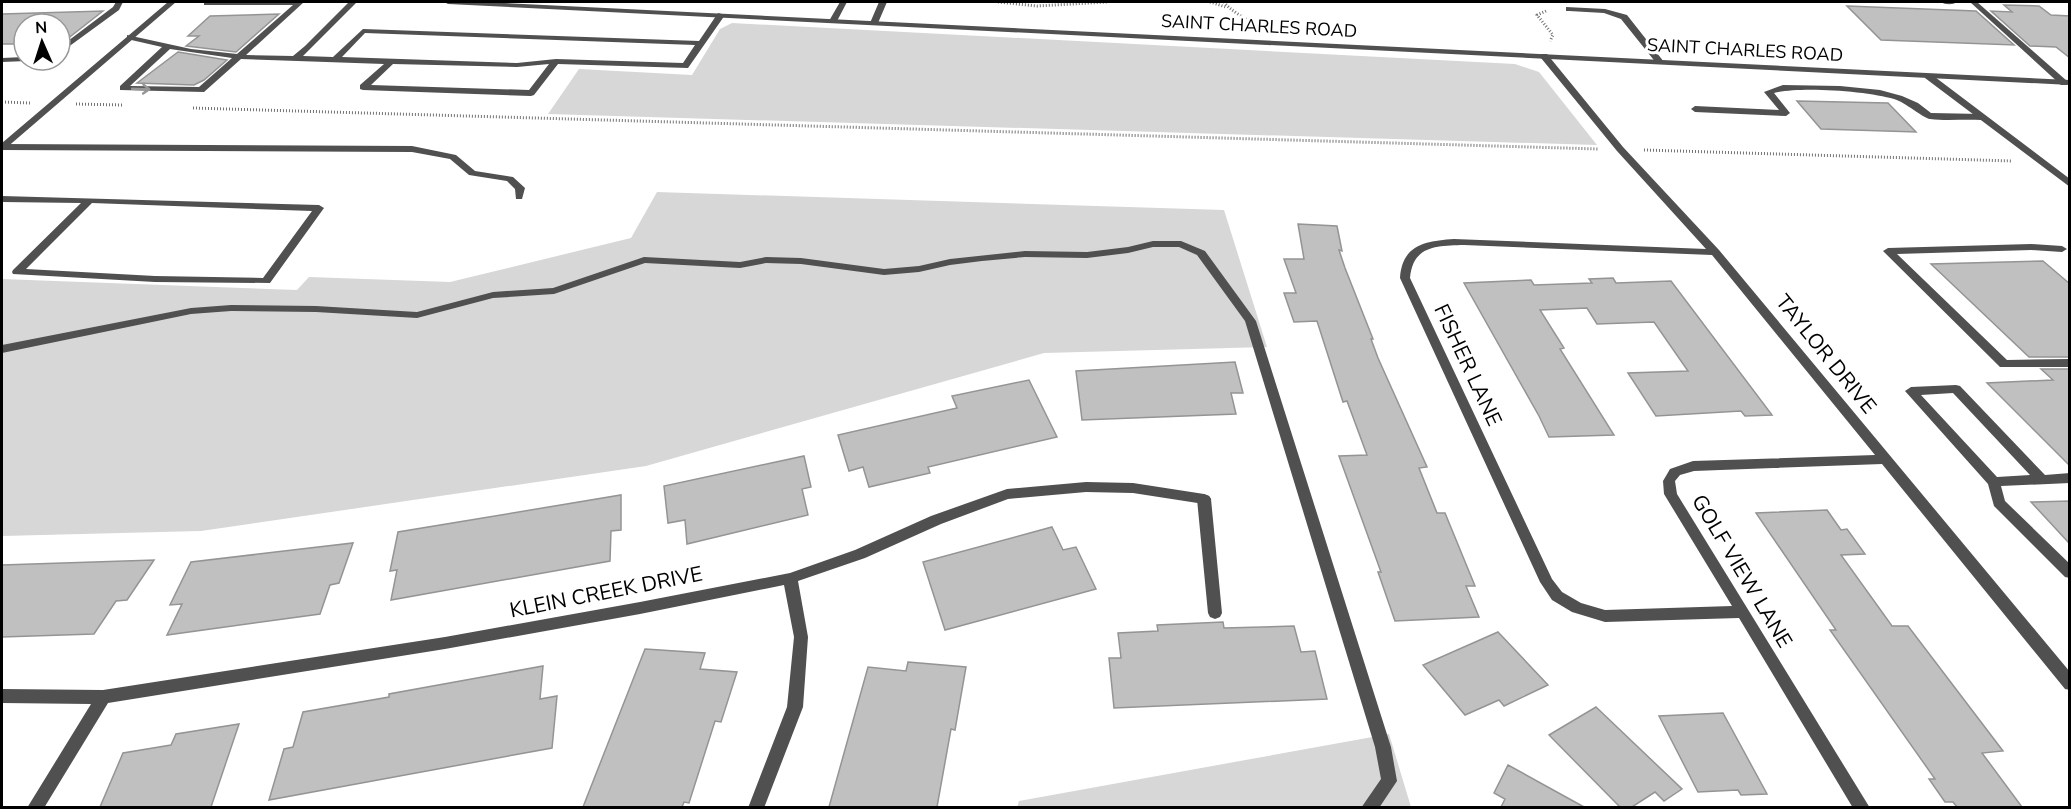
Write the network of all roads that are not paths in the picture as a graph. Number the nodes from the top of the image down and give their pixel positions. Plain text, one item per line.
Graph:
1 (119, 2) edge
2 (172, 2) edge
3 (300, 2) edge
4 (352, 2) edge
5 (448, 2) edge
6 (843, 2) edge
7 (883, 2) edge
8 (1944, 2) edge
9 (1953, 2) edge
10 (1973, 2) edge
11 (207, 3) edge
12 (1569, 9) dead end
13 (721, 15) junction
14 (833, 21) junction
15 (874, 23) junction
16 (130, 37) junction
17 (72, 42) edge
18 (701, 43) junction
19 (168, 46) junction
20 (1544, 56) junction
21 (240, 57) junction
22 (295, 58) junction
23 (334, 59) junction
24 (556, 61) junction
25 (391, 62) junction
26 (1660, 62) junction
27 (1928, 76) junction
28 (2067, 83) edge
29 (1695, 109) dead end
30 (1981, 117) junction
31 (2, 147) edge
32 (2070, 184) edge
33 (519, 197) dead end
34 (2, 199) edge
35 (90, 200) junction
36 (2067, 251) edge
37 (1715, 252) junction
38 (2, 349) edge
39 (2070, 363) edge
40 (1884, 459) junction
41 (2070, 478) edge
42 (2041, 479) junction
43 (1994, 482) junction
44 (2070, 573) edge
45 (790, 578) junction
46 (1741, 612) junction
47 (1215, 613) dead end
48 (2070, 684) edge
49 (2, 696) edge
50 (103, 697) junction
51 (35, 807) edge
52 (756, 807) edge
53 (1369, 807) edge
54 (1862, 807) edge

1 - 17 street
2 - 16 street
3 - 11 street
3 - 21 street
4 - 22 street
5 - 13 street, SAINT CHARLES ROAD
6 - 14 street
7 - 15 street
8 - 9 street
10 - 28 street
12 - 26 street
13 - 14 street, SAINT CHARLES ROAD
13 - 18 street
14 - 15 street, SAINT CHARLES ROAD
15 - 20 street, SAINT CHARLES ROAD
16 - 19 street
16 - 31 street
18 - 23 street
18 - 24 street
19 - 21 street
19 -> 21 street
20 - 26 street, SAINT CHARLES ROAD
20 - 37 street, TAYLOR DRIVE
21 - 22 street
22 - 23 street
23 - 25 street
24 - 25 street
24 - 25 street
26 - 27 street, SAINT CHARLES ROAD
27 - 28 street, SAINT CHARLES ROAD
27 - 30 street
29 - 30 street
30 - 32 street
31 - 33 street
34 - 35 street
35 - 35 street
36 - 39 street
37 - 40 street, TAYLOR DRIVE
37 - 46 street, FISHER LANE
38 - 53 street
40 - 46 street, GOLF VIEW LANE
40 - 48 street, TAYLOR DRIVE
41 - 42 street
42 - 43 street
42 - 43 street
43 - 44 street
45 - 47 street, KLEIN CREEK DRIVE
45 - 50 street, KLEIN CREEK DRIVE
45 - 52 street
46 - 54 street, GOLF VIEW LANE
49 - 50 street, KLEIN CREEK DRIVE
50 - 51 street

